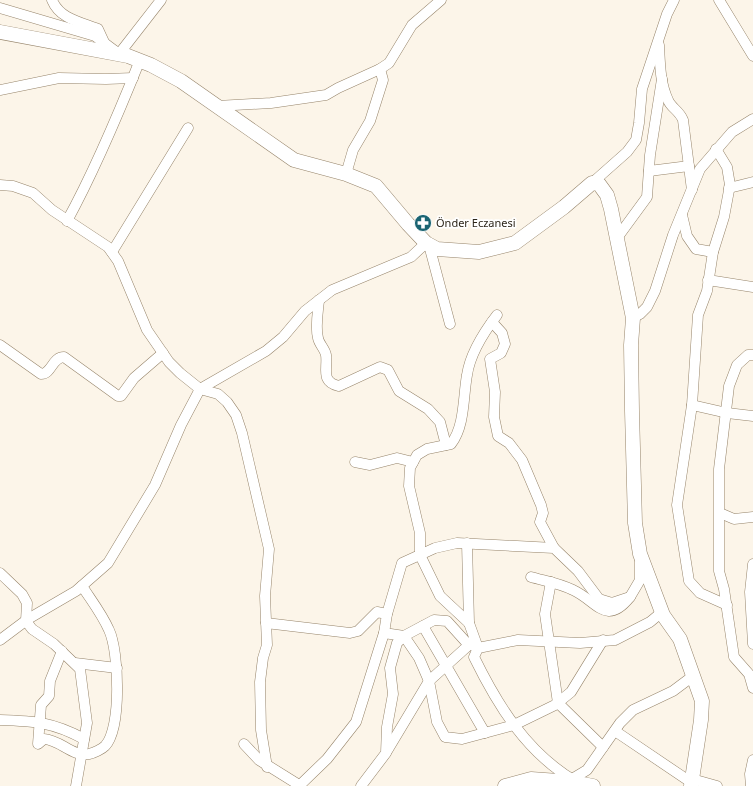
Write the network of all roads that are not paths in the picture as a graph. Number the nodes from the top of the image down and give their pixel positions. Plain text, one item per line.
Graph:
1 (52, 0) edge
2 (161, 0) edge
3 (441, 0) edge
4 (674, 0) edge
5 (719, 0) edge
6 (0, 8) edge
7 (0, 32) edge
8 (659, 39) junction
9 (105, 44) junction
10 (119, 54) junction
11 (753, 56) edge
12 (140, 60) junction
13 (380, 69) junction
14 (133, 78) junction
15 (662, 79) junction
16 (0, 90) edge
17 (217, 106) junction
18 (753, 118) edge
19 (188, 128) dead end
20 (716, 149) junction
21 (689, 166) junction
22 (649, 171) junction
23 (346, 174) junction
24 (753, 182) edge
25 (592, 183) junction
26 (0, 185) edge
27 (730, 188) junction
28 (692, 191) junction
29 (682, 215) junction
30 (67, 221) junction
31 (617, 238) junction
32 (427, 244) junction
33 (112, 252) junction
34 (713, 252) junction
35 (708, 280) junction
36 (753, 287) edge
37 (319, 300) junction
38 (633, 318) junction
39 (450, 324) dead end
40 (0, 345) edge
41 (163, 352) junction
42 (753, 355) edge
43 (200, 389) junction
44 (692, 405) junction
45 (727, 413) junction
46 (753, 416) edge
47 (446, 445) junction
48 (355, 462) dead end
49 (413, 462) junction
50 (720, 513) junction
51 (753, 517) edge
52 (467, 543) junction
53 (554, 548) junction
54 (640, 554) junction
55 (420, 555) junction
56 (753, 564) edge
57 (0, 574) edge
58 (531, 577) dead end
59 (551, 582) junction
60 (82, 586) junction
61 (630, 597) junction
62 (727, 605) junction
63 (662, 612) junction
64 (387, 614) junction
65 (26, 621) junction
66 (469, 622) junction
67 (266, 623) junction
68 (423, 626) junction
69 (384, 633) junction
70 (404, 636) junction
71 (0, 640) edge
72 (603, 640) junction
73 (550, 642) junction
74 (753, 644) edge
75 (474, 646) junction
76 (62, 651) junction
77 (75, 663) junction
78 (445, 667) junction
79 (117, 668) junction
80 (693, 676) junction
81 (429, 681) junction
82 (753, 688) edge
83 (558, 703) junction
84 (0, 720) edge
85 (38, 721) junction
86 (514, 725) junction
87 (615, 731) junction
88 (485, 733) junction
89 (84, 740) junction
90 (244, 744) dead end
91 (603, 747) junction
92 (386, 752) junction
93 (80, 755) junction
94 (753, 760) edge
95 (267, 767) junction
96 (692, 782) edge
97 (577, 783) edge
98 (76, 786) edge
99 (299, 786) edge
100 (361, 786) edge
101 (505, 786) edge
102 (594, 786) edge
103 (717, 786) edge
104 (751, 786) edge

1 - 9 street
2 - 10 street
3 - 13 street
4 - 8 street
5 - 11 street
6 - 9 street
7 - 10 street
8 - 15 street
8 - 25 street
9 - 10 street
10 - 12 street
12 - 14 street
12 - 17 street
13 - 17 street
13 - 23 street
14 - 16 street
14 - 30 street
15 - 21 street
15 - 22 street
17 - 23 street
18 - 20 street
19 - 33 street
20 - 27 street
20 - 28 street
21 - 22 street
21 - 28 street
22 - 31 street
23 - 32 street
24 - 27 street
25 - 31 street
25 - 32 street
26 - 30 street
27 - 34 street
28 - 29 street
29 - 34 street
29 - 38 street
30 - 33 street
31 - 38 street
32 - 37 street
32 - 39 street
33 - 41 street
34 - 35 street
35 - 36 street
35 - 44 street
37 - 43 street
37 - 47 street
38 - 54 street
40 - 41 street
41 - 43 street
42 - 45 street
43 - 60 street
43 - 67 street
44 - 45 street
44 - 62 street
45 - 46 street
45 - 50 street
47 - 49 street
47 - 53 street
48 - 49 street
49 - 55 street
50 - 51 street
50 - 62 street
52 - 53 street
52 - 55 street
52 - 66 street
53 - 61 street
54 - 61 street
54 - 63 street
55 - 64 street
55 - 66 street
56 - 74 street
57 - 65 street
58 - 59 street
59 - 61 street
59 - 73 street
60 - 65 street
60 - 79 street
62 - 82 street
63 - 72 street
63 - 80 street
64 - 67 street
64 - 69 street
65 - 71 street
65 - 76 street
66 - 75 street
67 - 95 street
68 - 70 street
68 - 75 street
68 - 78 street
69 - 70 street
69 - 99 street
70 - 81 street
70 - 92 street
72 - 73 street
72 - 83 street
73 - 75 street
73 - 83 street
75 - 78 street
75 - 86 street
76 - 77 street
76 - 85 street
77 - 79 street
77 - 89 street
78 - 81 street
78 - 88 street
79 - 93 street
80 - 87 street
80 - 96 street
81 - 88 street
81 - 92 street
83 - 86 street
83 - 91 street
84 - 85 street
85 - 89 street
85 - 93 street
86 - 88 street
86 - 97 street
87 - 91 street
87 - 96 street
89 - 93 street
90 - 95 street
91 - 97 street
92 - 100 street
93 - 98 street
94 - 104 street
95 - 99 street
96 - 103 street
97 - 101 street
97 - 102 street

